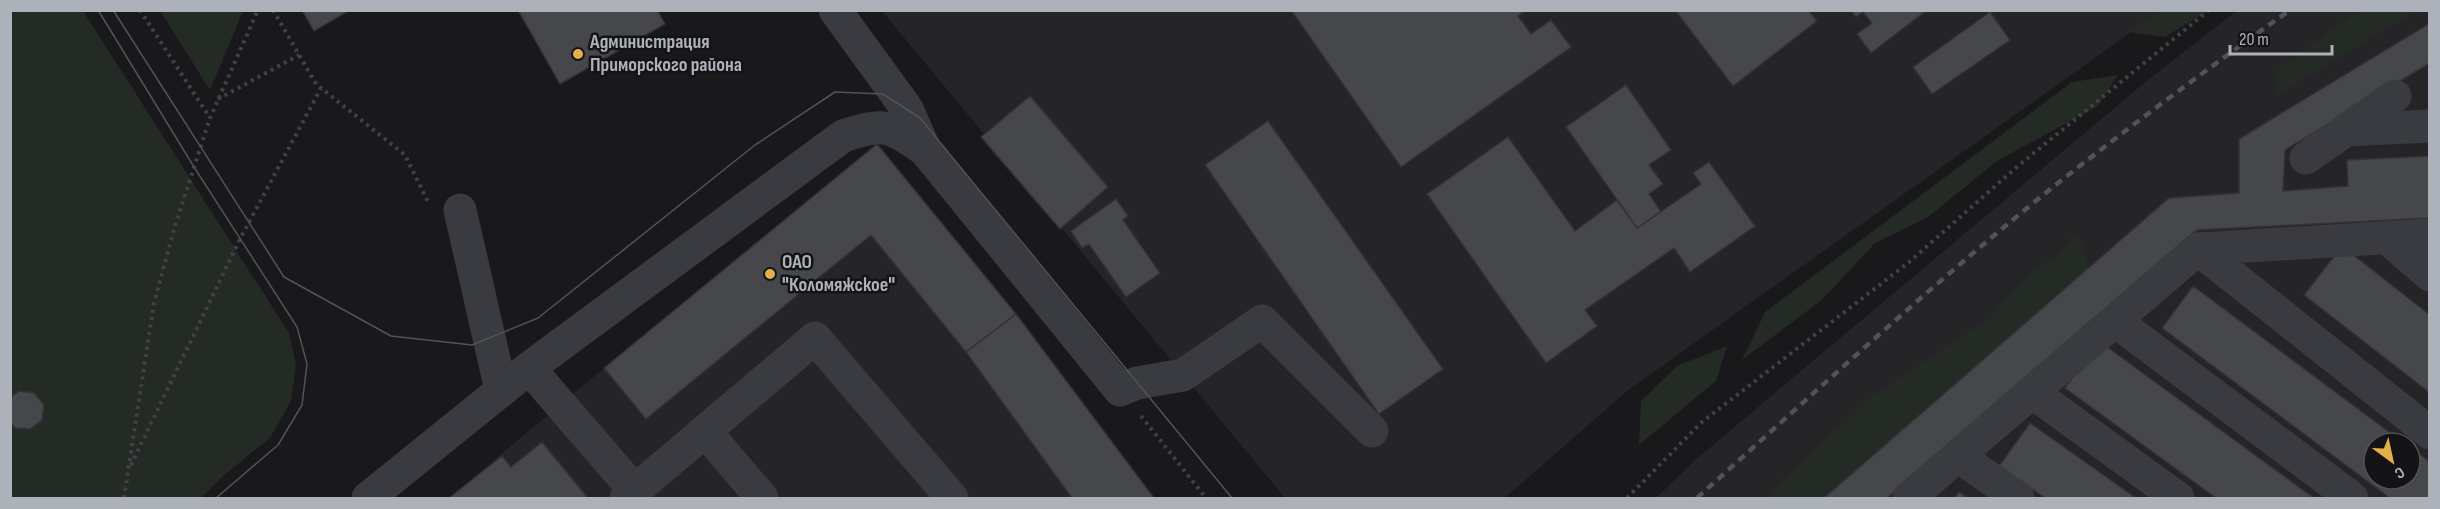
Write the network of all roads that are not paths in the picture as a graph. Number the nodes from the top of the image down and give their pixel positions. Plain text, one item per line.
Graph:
1 (834, 10) edge
2 (2395, 96) dead end
3 (2430, 126) edge
4 (2345, 130) junction
5 (925, 150) junction
6 (2306, 158) dead end
7 (445, 207) road end
8 (2430, 236) edge
9 (2387, 238) junction
10 (2198, 249) junction
11 (2430, 275) edge
12 (2115, 321) junction
13 (529, 368) junction
14 (501, 390) junction
15 (2032, 392) junction
16 (705, 431) junction
17 (1372, 431) dead end
18 (2430, 433) edge
19 (1958, 456) junction
20 (630, 495) edge
21 (368, 498) edge
22 (762, 498) edge
23 (952, 498) edge
24 (1909, 498) edge
25 (2018, 498) edge
26 (2178, 498) edge
27 (2352, 498) edge

1 - 5 lane
2 - 4 lane
3 - 4 lane
4 - 6 lane
5 - 13 lane
5 - 17 lane
7 - 14 lane
8 - 9 lane
9 - 10 lane
9 - 11 lane
10 - 12 lane
10 - 18 lane
12 - 15 lane
12 - 27 lane
13 - 14 lane
13 - 20 lane
14 - 21 lane
15 - 19 lane
15 - 26 lane
16 - 20 lane
16 - 22 lane
16 - 23 lane
19 - 24 lane
19 - 25 lane

